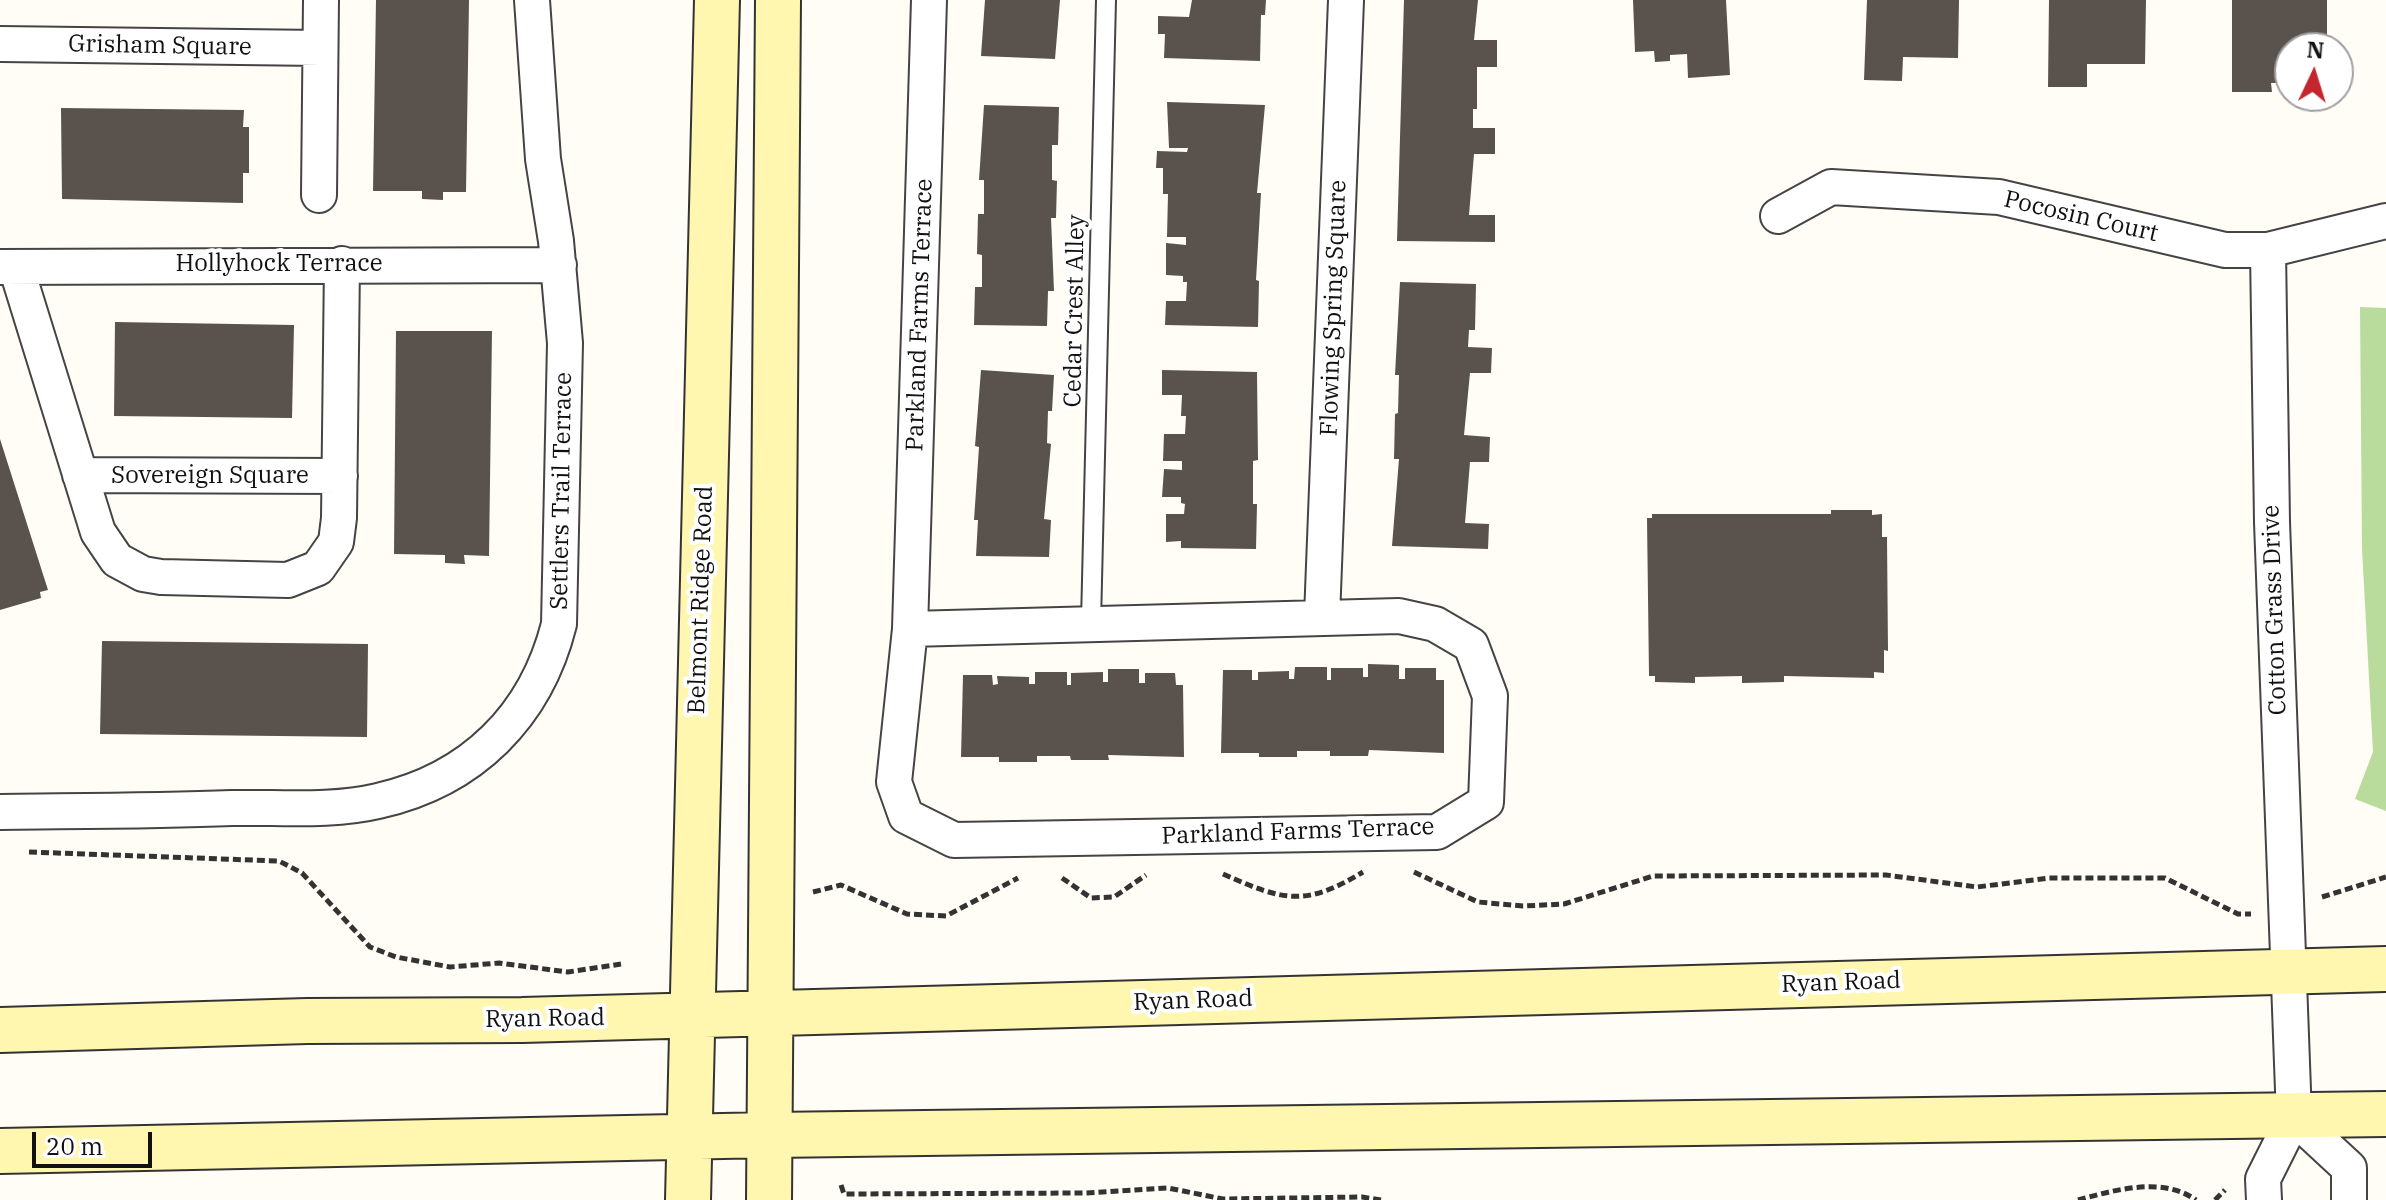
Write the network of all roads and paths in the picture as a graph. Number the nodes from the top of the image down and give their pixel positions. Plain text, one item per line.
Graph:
1 (321, 0) edge
2 (532, 0) edge
3 (717, 0) edge
4 (778, 0) edge
5 (929, 0) edge
6 (1106, 0) edge
7 (1346, 0) edge
8 (0, 44) edge
9 (320, 48) junction
10 (319, 195) dead end
11 (1778, 216) dead end
12 (2386, 221) edge
13 (2268, 250) junction
14 (342, 264) junction
15 (559, 265) junction
16 (8, 267) edge
17 (80, 475) junction
18 (340, 476) junction
19 (1322, 617) junction
20 (1091, 622) junction
21 (910, 629) junction
22 (0, 812) edge
23 (16, 852) dead end
24 (1210, 867) dead end
25 (1370, 868) dead end
26 (1161, 869) dead end
27 (1408, 870) dead end
28 (1053, 875) dead end
29 (1021, 876) dead end
30 (2386, 877) edge
31 (808, 894) dead end
32 (2285, 912) junction
33 (621, 964) dead end
34 (2386, 969) edge
35 (2286, 971) junction
36 (773, 1013) junction
37 (689, 1016) junction
38 (0, 1030) edge
39 (2386, 1114) edge
40 (2294, 1117) junction
41 (771, 1135) junction
42 (689, 1136) junction
43 (0, 1151) edge
44 (841, 1185) dead end
45 (2225, 1190) dead end
46 (688, 1200) edge
47 (769, 1200) edge
48 (1381, 1200) edge
49 (2078, 1200) edge
50 (2196, 1200) edge
51 (2215, 1200) edge
52 (2264, 1200) edge
53 (2349, 1200) edge

1 - 9 street
2 - 15 street, Settlers Trail Terrace
3 - 37 main road, Belmont Ridge Road
4 - 36 main road
5 - 21 street, Parkland Farms Terrace
6 - 20 lane, Cedar Crest Alley
7 - 19 street, Flowing Spring Square
8 - 9 street, Grisham Square
9 - 10 street
11 - 13 street, Pocosin Court
12 - 13 street, Pocosin Court
13 - 32 street, Cotton Grass Drive
14 - 15 street, Hollyhock Terrace
14 - 16 street, Hollyhock Terrace
14 - 18 street, Sovereign Square
15 - 22 street, Settlers Trail Terrace
16 - 17 street, Sovereign Square
17 - 18 street, Sovereign Square
17 - 18 street, Sovereign Square
19 - 20 street, Parkland Farms Terrace
19 - 21 street, Parkland Farms Terrace
20 - 21 street, Parkland Farms Terrace
23 - 33 path
24 - 25 path
26 - 28 path
27 - 32 path
29 - 31 path
30 - 32 path
32 - 35 street, Cotton Grass Drive
34 - 35 main road, Ryan Road
35 - 36 main road, Ryan Road
35 - 40 street, Cotton Grass Drive
36 - 37 main road, Ryan Road
36 - 41 main road
37 - 38 main road, Ryan Road
37 - 42 main road, Belmont Ridge Road
39 - 40 main road
40 - 41 main road
40 - 52 street
40 - 53 street
41 - 42 main road
41 - 47 main road
42 - 43 main road
42 - 46 main road, Belmont Ridge Road
44 - 48 path
45 - 51 path
49 - 50 path

